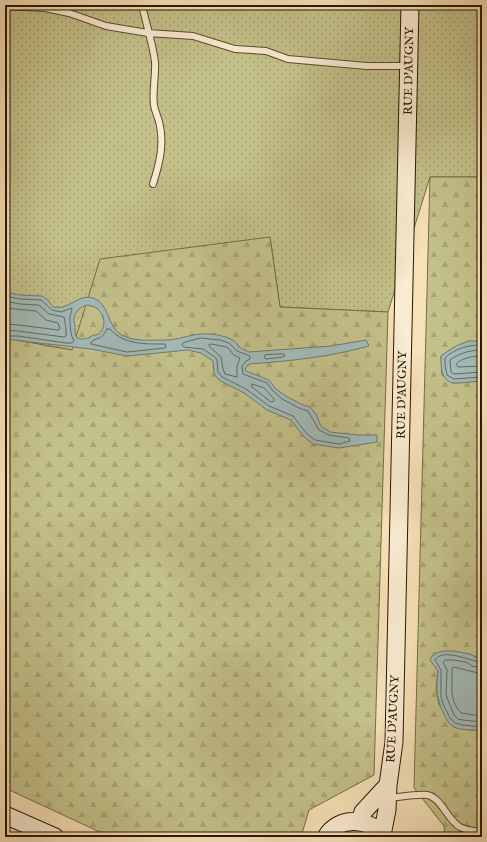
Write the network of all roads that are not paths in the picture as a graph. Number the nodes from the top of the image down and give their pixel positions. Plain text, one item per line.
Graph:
1 (142, 5) edge
2 (410, 5) edge
3 (5, 6) edge
4 (148, 33) junction
5 (408, 66) junction
6 (153, 184) dead end
7 (388, 792) junction
8 (5, 815) edge
9 (360, 821) junction
10 (482, 832) edge
11 (383, 836) edge
12 (55, 837) edge
13 (326, 837) edge

1 - 4 lane
2 - 5 main road, RUE D'AUGNY
3 - 4 lane
4 - 5 lane
4 - 6 lane
5 - 7 main road, RUE D'AUGNY
7 - 9 main road
7 - 10 lane
7 - 11 main road, RUE D'AUGNY
8 - 12 main road
9 - 11 main road
9 - 13 main road

